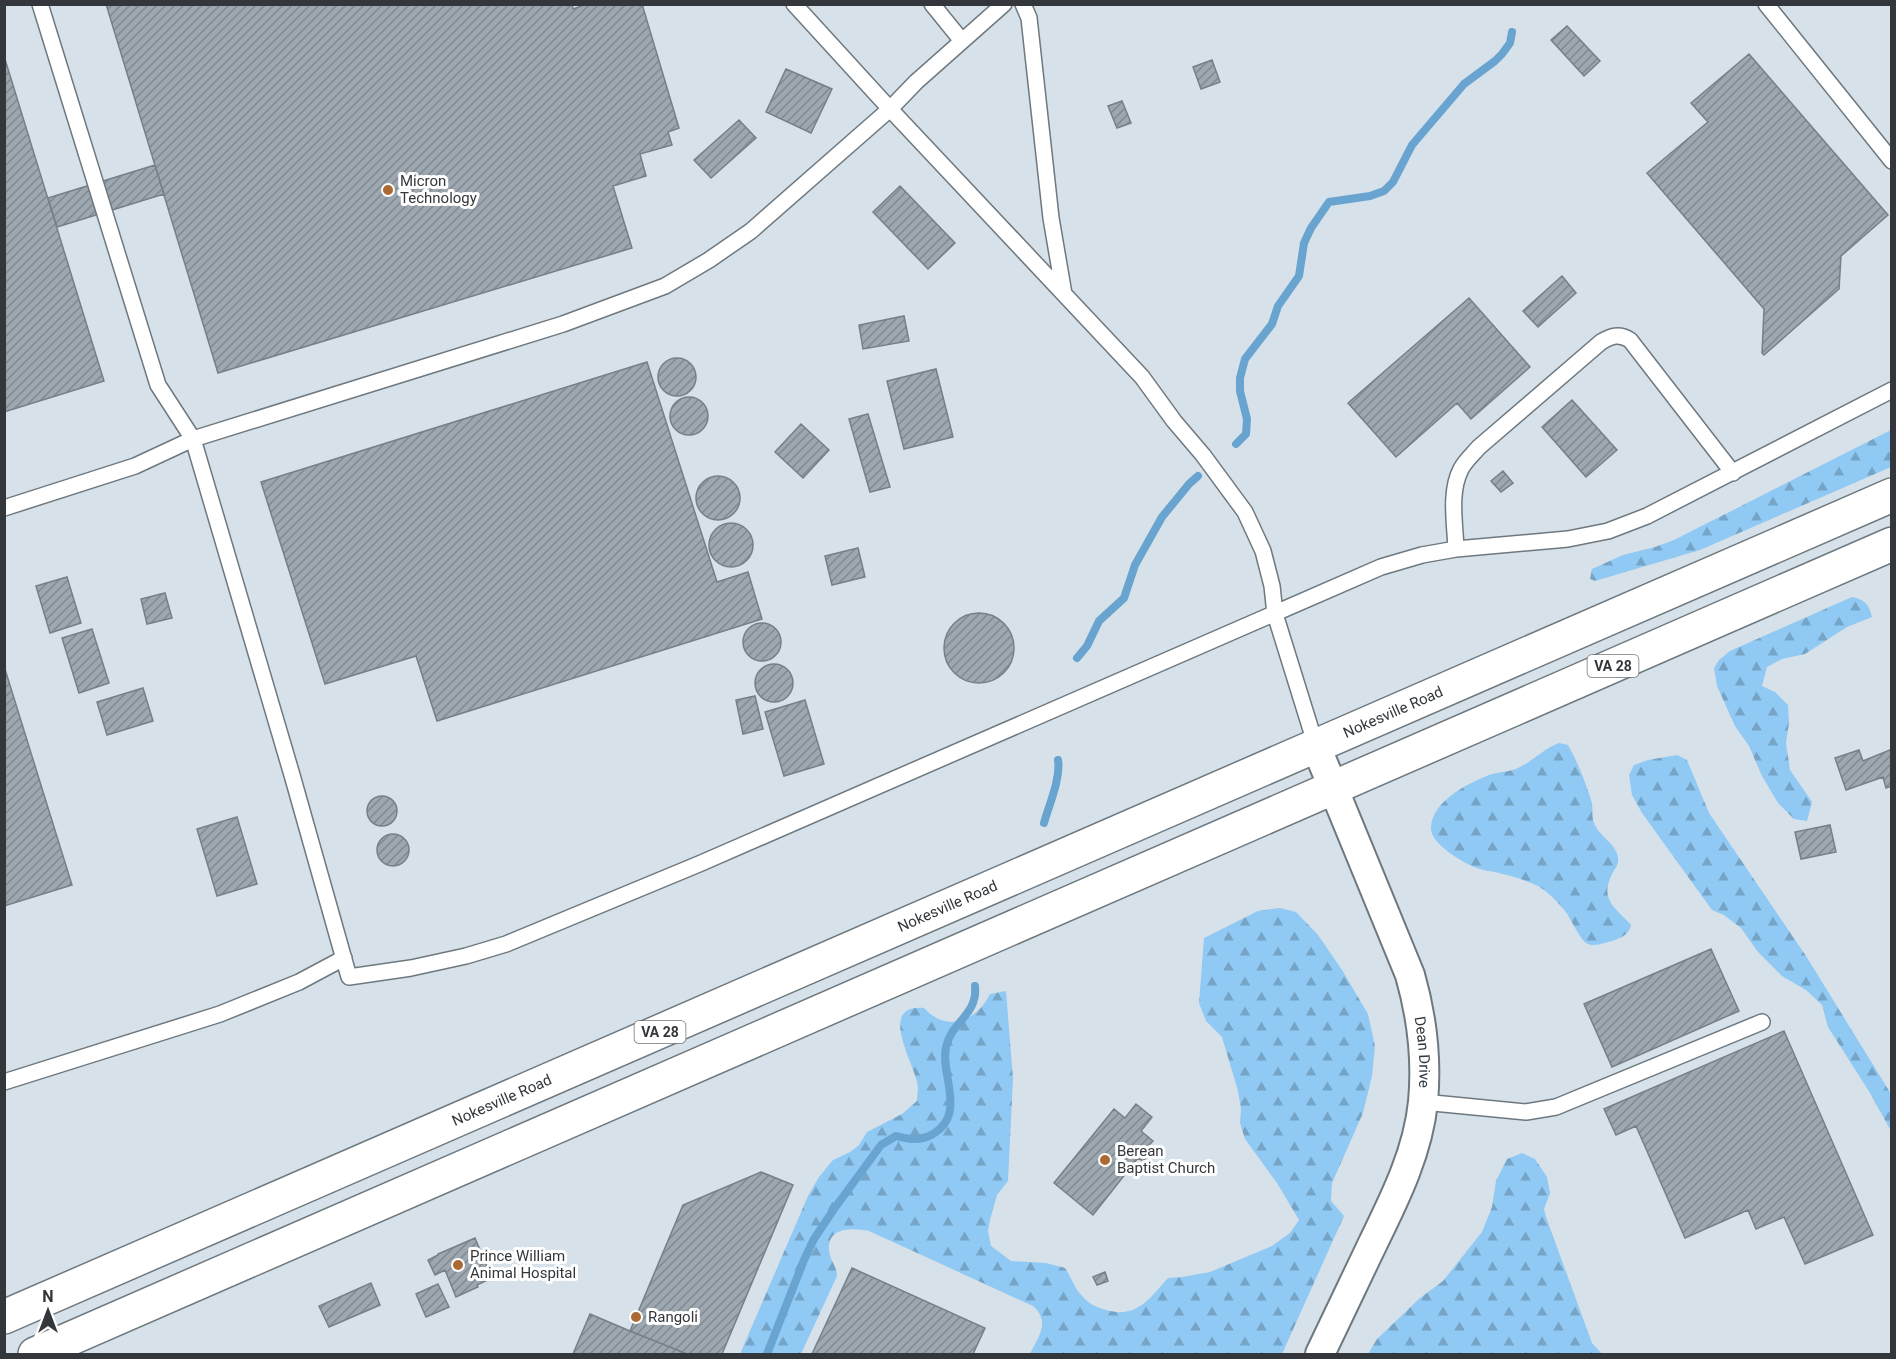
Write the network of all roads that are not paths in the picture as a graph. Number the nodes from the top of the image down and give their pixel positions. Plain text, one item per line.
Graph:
1 (40, 4) edge
2 (794, 4) edge
3 (932, 4) edge
4 (1004, 4) edge
5 (1023, 4) edge
6 (1766, 4) edge
7 (962, 41) junction
8 (890, 109) junction
9 (1892, 161) edge
10 (1064, 294) junction
11 (1892, 390) edge
12 (194, 439) junction
13 (1733, 473) junction
14 (1892, 495) edge
15 (4, 508) edge
16 (1892, 544) edge
17 (1456, 549) junction
18 (1275, 614) junction
19 (1316, 746) junction
20 (1333, 787) junction
21 (344, 958) junction
22 (1762, 1022) dead end
23 (4, 1082) edge
24 (1423, 1102) junction
25 (4, 1317) edge
26 (35, 1354) edge
27 (1320, 1354) edge

1 - 12 lane
2 - 8 lane
3 - 7 lane
4 - 7 lane
5 - 10 lane
6 - 9 lane
7 - 8 lane
8 - 10 lane
8 - 12 lane
10 - 18 lane
11 - 13 lane
12 - 15 lane
12 - 21 lane
13 - 17 lane
13 - 17 lane
14 - 19 highway, Nokesville Road / VA 28
16 - 20 highway, VA 28
17 - 18 lane
18 - 19 lane
18 - 21 lane
19 - 20 street, Dean Drive
19 - 25 highway, Nokesville Road / VA 28
20 - 24 street, Dean Drive
20 - 26 highway, VA 28
21 - 23 lane
22 - 24 lane
24 - 27 street, Dean Drive

